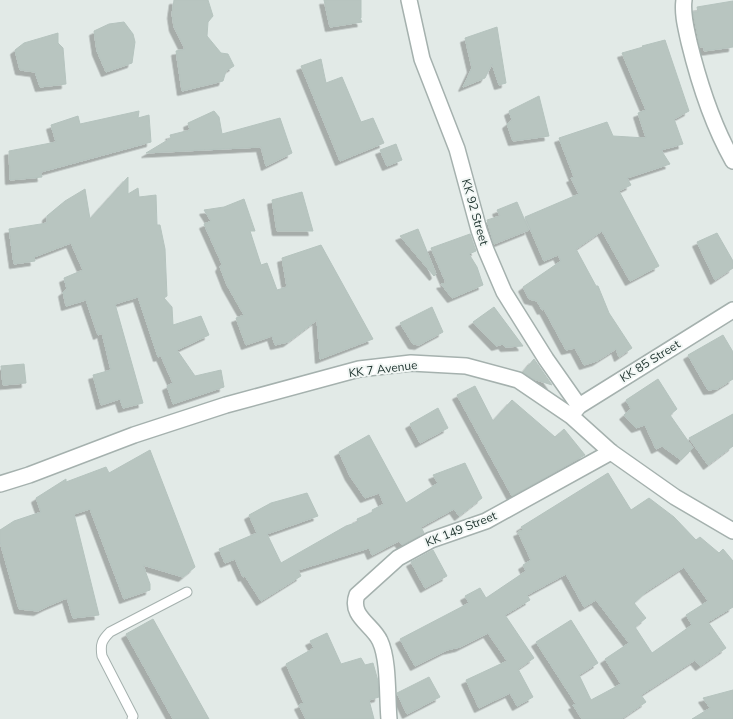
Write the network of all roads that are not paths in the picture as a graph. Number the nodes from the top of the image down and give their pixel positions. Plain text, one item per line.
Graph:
1 (409, 0) edge
2 (684, 0) edge
3 (733, 161) edge
4 (733, 310) edge
5 (575, 411) junction
6 (611, 452) junction
7 (0, 484) edge
8 (733, 531) edge
9 (187, 592) dead end
10 (132, 719) edge
11 (389, 719) edge

1 - 5 street, KK 92 Street
2 - 3 street
4 - 5 street, KK 85 Street
5 - 6 street, KK 7 Avenue
5 - 7 street, KK 7 Avenue
6 - 8 street, KK 7 Avenue
6 - 11 street, KK 149 Street
9 - 10 lane

